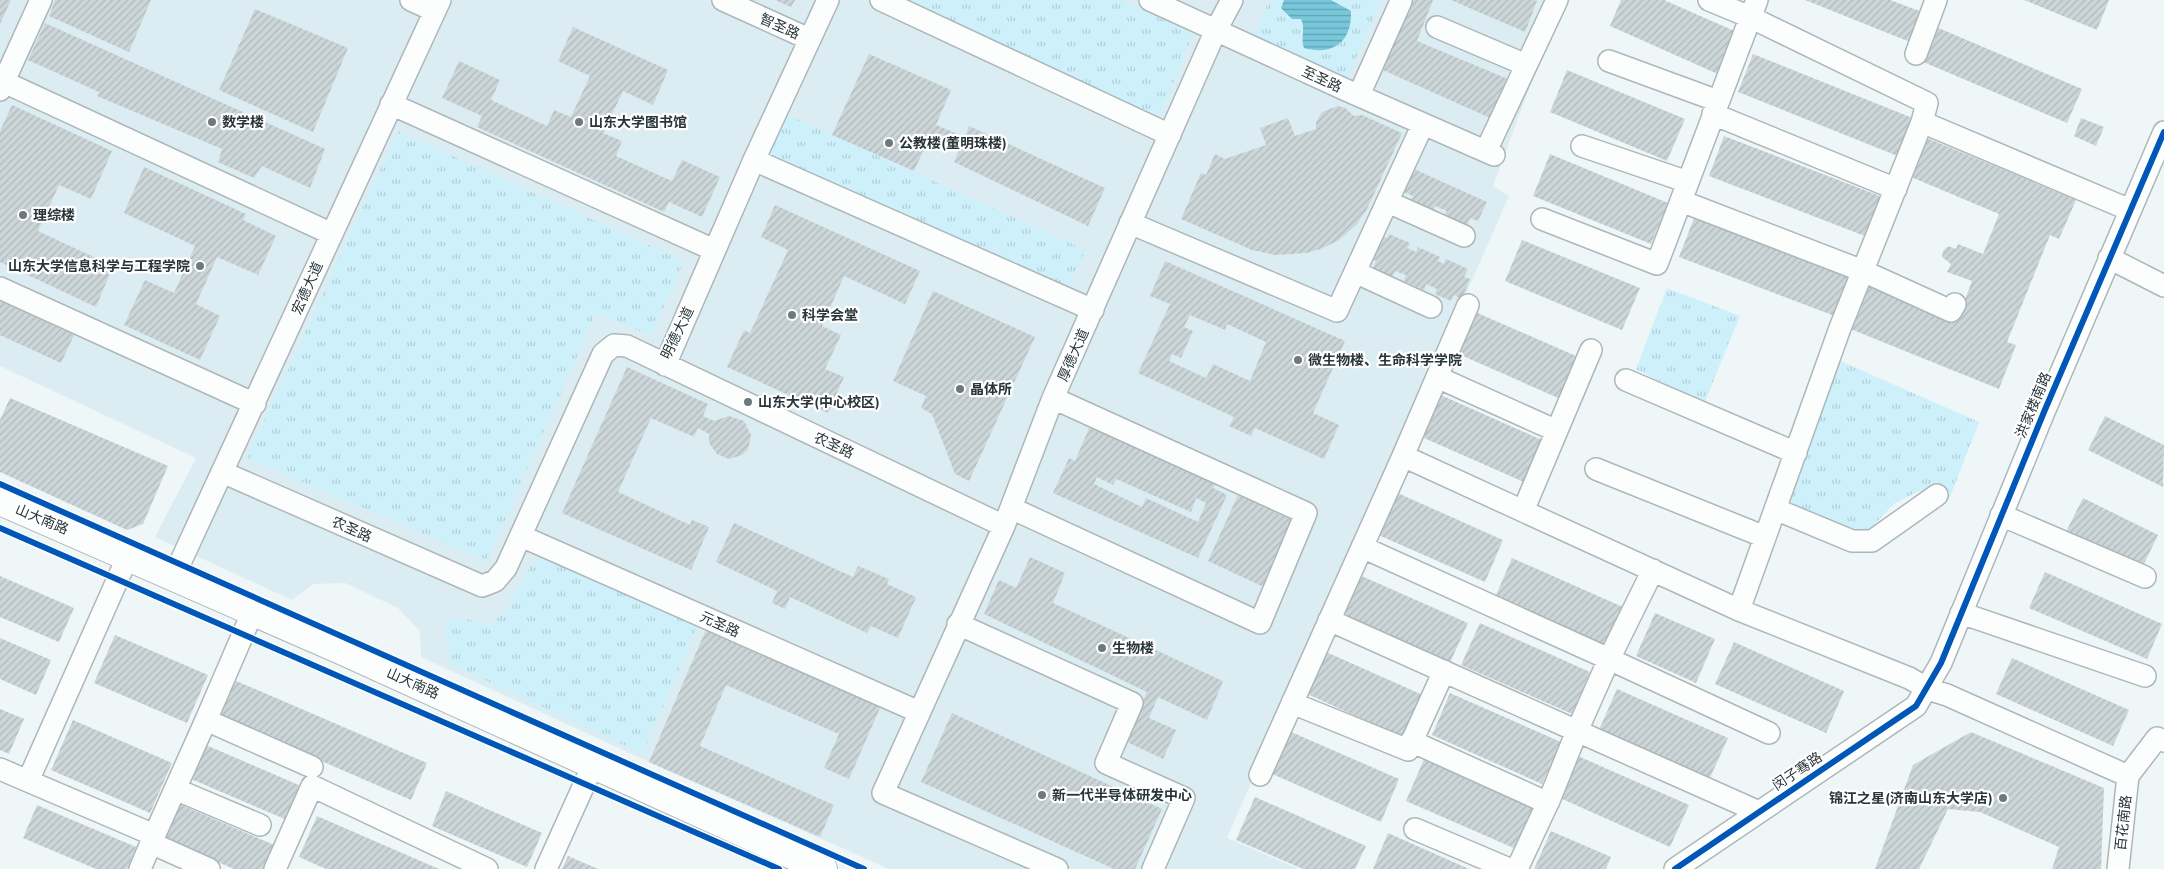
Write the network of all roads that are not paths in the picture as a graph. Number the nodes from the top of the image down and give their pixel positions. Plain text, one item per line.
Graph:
1 (40, 0) edge
2 (411, 0) edge
3 (723, 0) edge
4 (828, 0) edge
5 (881, 0) edge
6 (1150, 0) edge
7 (1232, 0) edge
8 (1557, 0) edge
9 (1709, 0) edge
10 (1936, 0) edge
11 (1401, 1) edge
12 (437, 5) edge
13 (1753, 9) edge
14 (1437, 26) dead end
15 (1216, 30) junction
16 (809, 39) junction
17 (1916, 54) dead end
18 (1609, 61) dead end
19 (1526, 65) junction
20 (2, 86) edge
21 (1359, 95) junction
22 (391, 104) junction
23 (1716, 108) junction
24 (1922, 122) junction
25 (1423, 124) junction
26 (2164, 132) edge
27 (1170, 135) junction
28 (1582, 146) dead end
29 (754, 160) junction
30 (1896, 189) junction
31 (1684, 192) junction
32 (1388, 202) junction
33 (2130, 210) junction
34 (1542, 219) dead end
35 (1130, 223) junction
36 (332, 234) junction
37 (1464, 236) dead end
38 (714, 250) junction
39 (2109, 258) junction
40 (1863, 271) junction
41 (1355, 272) junction
42 (2164, 286) edge
43 (0, 288) edge
44 (1468, 304) dead end
45 (1955, 304) dead end
46 (1432, 307) dead end
47 (1093, 310) junction
48 (1591, 350) dead end
49 (665, 365) junction
50 (1437, 377) junction
51 (1626, 380) dead end
52 (1053, 398) junction
53 (255, 404) junction
54 (1556, 431) junction
55 (1796, 453) junction
56 (1403, 456) junction
57 (1596, 468) dead end
58 (222, 472) junction
59 (1937, 495) dead end
60 (0, 501) edge
61 (1775, 509) junction
62 (1523, 511) junction
63 (2002, 515) junction
64 (1008, 517) junction
65 (521, 536) junction
66 (1765, 537) junction
67 (1362, 547) junction
68 (128, 556) junction
69 (1653, 570) junction
70 (174, 576) junction
71 (2146, 577) dead end
72 (482, 586) joint
73 (1739, 610) junction
74 (253, 611) junction
75 (1961, 614) junction
76 (1329, 620) junction
77 (958, 624) junction
78 (1609, 659) junction
79 (1444, 671) junction
80 (2145, 676) dead end
81 (1928, 689) junction
82 (1292, 703) junction
83 (919, 712) junction
84 (206, 720) junction
85 (1577, 731) junction
86 (1769, 732) dead end
87 (2164, 741) edge
88 (1412, 742) junction
89 (593, 765) junction
90 (312, 767) dead end
91 (0, 769) edge
92 (1260, 775) dead end
93 (28, 781) junction
94 (2127, 782) junction
95 (175, 788) junction
96 (1550, 798) junction
97 (1758, 812) junction
98 (260, 825) dead end
99 (1415, 829) dead end
100 (152, 839) junction
101 (140, 869) edge
102 (209, 869) edge
103 (275, 869) edge
104 (487, 869) edge
105 (546, 869) edge
106 (823, 869) edge
107 (1057, 869) edge
108 (1153, 869) edge
109 (1509, 869) edge
110 (1517, 869) edge
111 (1674, 869) edge
112 (2118, 869) edge

1 - 20 street
2 - 12 street
3 - 16 street, 智圣路
4 - 16 street, 明德大道
5 - 27 street
6 - 15 street, 至圣路
7 - 15 street, 厚德大道
8 - 19 street
9 - 13 street
10 - 17 street
11 - 21 street
12 - 22 street, 宏德大道
13 - 23 street
13 - 24 street
14 - 19 street
15 - 21 street, 至圣路
15 - 27 street, 厚德大道
16 - 29 street, 明德大道
18 - 23 street
19 - 25 street, 至圣路
20 - 36 street
21 - 25 street, 至圣路
22 - 36 street, 宏德大道
22 - 38 street
23 - 30 street
23 - 31 street
24 - 30 street
24 - 33 street
25 - 32 street
26 - 33 street, 洪家楼南路
27 - 35 street, 厚德大道
28 - 31 street
29 - 38 street, 明德大道
29 - 47 street
30 - 40 street
31 - 34 street
31 - 40 street
32 - 37 street
32 - 41 street
33 - 39 street, 洪家楼南路
35 - 41 street
35 - 47 street, 厚德大道
36 - 53 street, 宏德大道
38 - 49 street, 明德大道
39 - 42 street
39 - 63 street, 洪家楼南路
40 - 45 street
40 - 55 street
41 - 46 street
43 - 53 street
44 - 50 street
47 - 52 street, 厚德大道
48 - 54 street
49 - 64 street, 农圣路
49 - 65 street, 明德大道
50 - 54 street
50 - 56 street
51 - 55 street
52 - 64 street, 厚德大道
52 - 64 street, 农圣路
53 - 58 street, 宏德大道
54 - 62 street
55 - 61 street
56 - 62 street
56 - 67 street
57 - 66 street
58 - 70 street, 宏德大道
58 - 72 street, 农圣路
59 - 61 street
60 - 68 main road, 山大南路
61 - 66 street
62 - 69 street
63 - 71 street
63 - 75 street, 洪家楼南路
64 - 77 street, 厚德大道
65 - 72 street, 明德大道
65 - 83 street, 元圣路
66 - 73 street
67 - 76 street
67 - 78 street
68 - 70 main road, 山大南路
68 - 93 street
69 - 73 street
69 - 78 street
70 - 74 main road, 山大南路
73 - 81 street
74 - 84 street
74 - 89 main road, 山大南路
75 - 80 street
75 - 81 street, 洪家楼南路
76 - 79 street
76 - 82 street
77 - 83 street, 厚德大道
77 - 108 street
78 - 85 street
78 - 86 street
79 - 85 street
79 - 88 street
81 - 94 street
81 - 97 street, 闵子骞路
82 - 88 street
82 - 92 street
83 - 107 street, 厚德大道
84 - 90 street
84 - 95 street
85 - 96 street
85 - 97 street
87 - 94 street
88 - 96 street
89 - 105 street
89 - 106 main road, 山大南路
91 - 93 street
93 - 100 street
94 - 112 street, 百花南路
95 - 98 street
95 - 100 street
96 - 110 street
97 - 111 street, 闵子骞路
99 - 109 street
100 - 101 street
100 - 102 street
103 - 104 street

